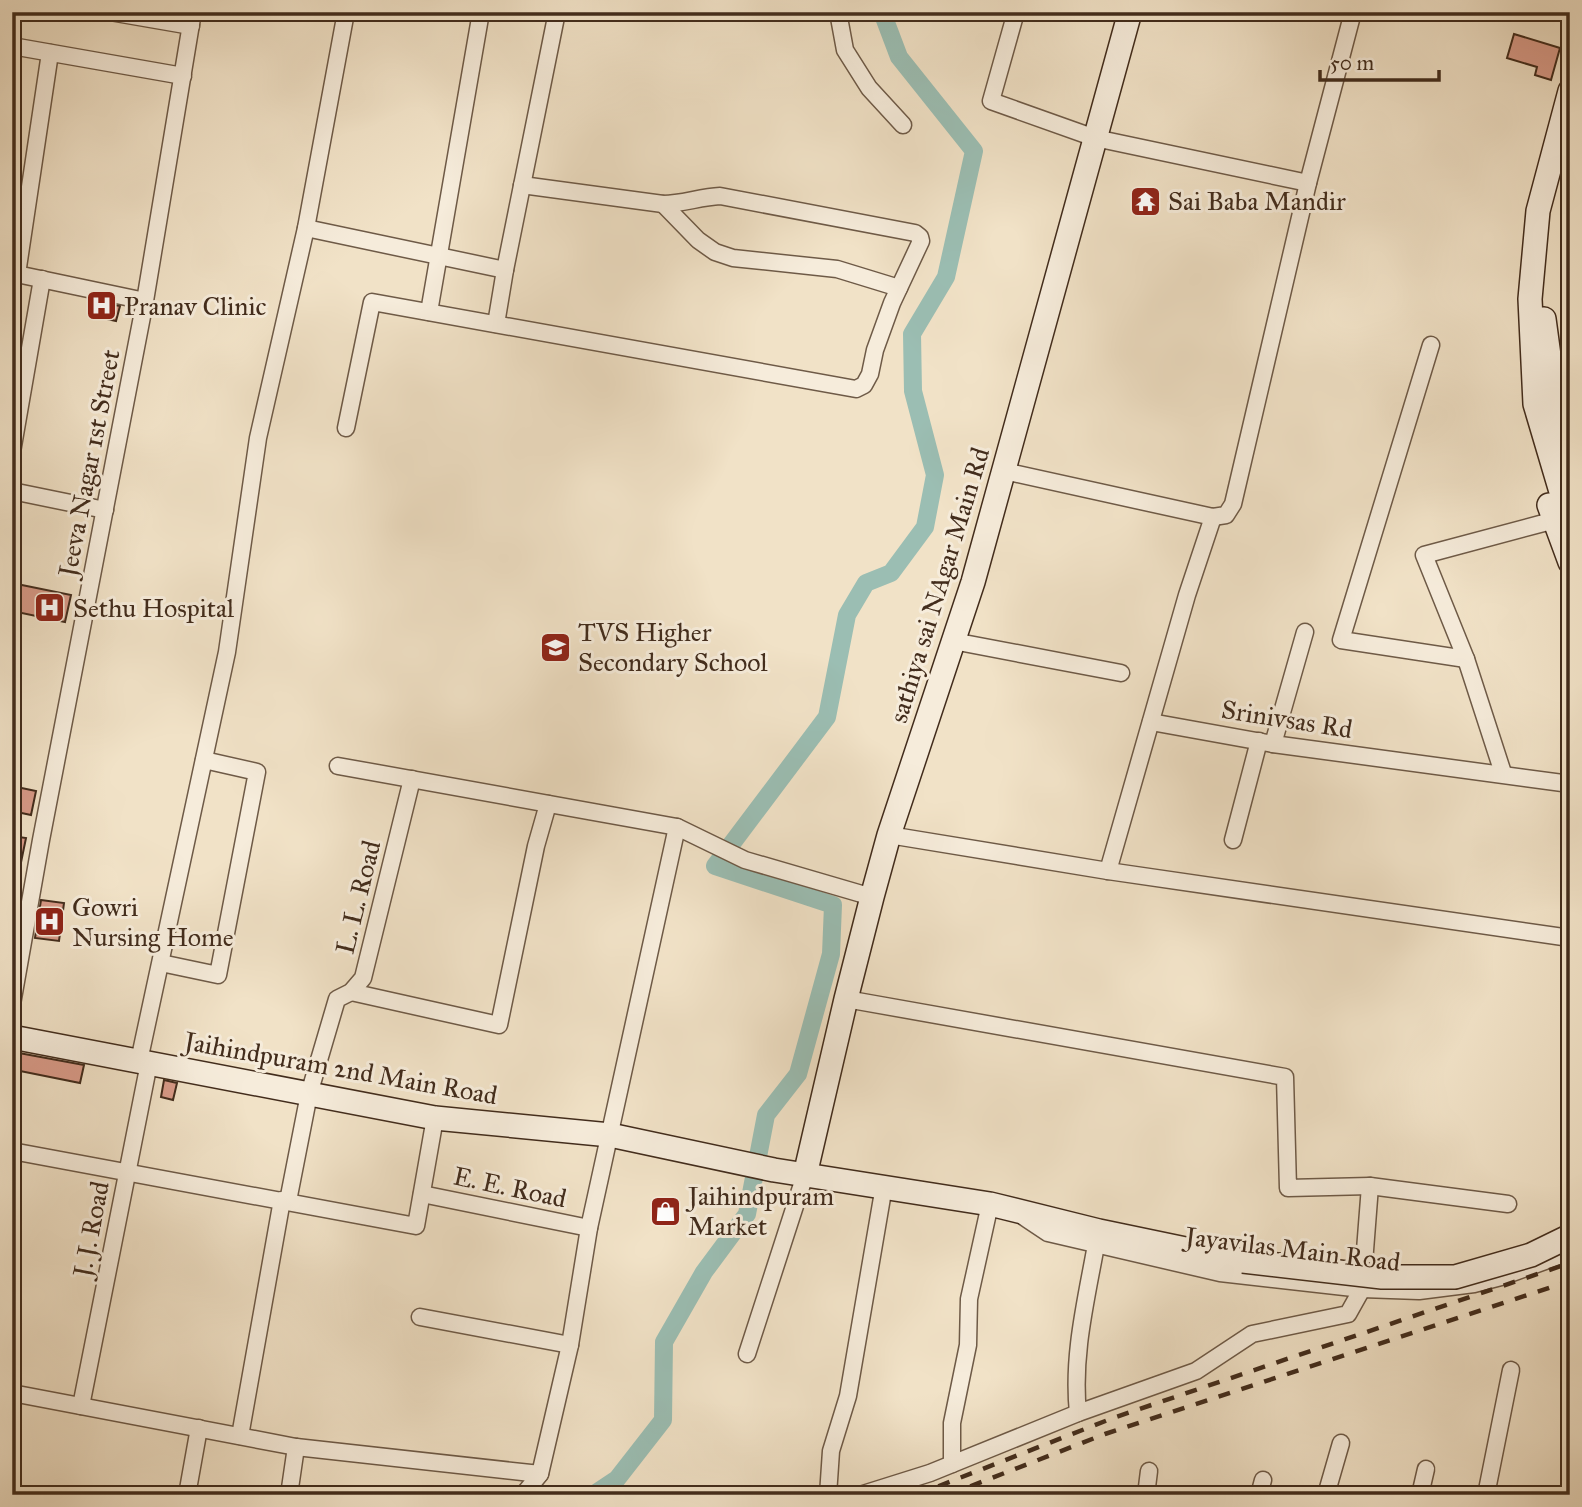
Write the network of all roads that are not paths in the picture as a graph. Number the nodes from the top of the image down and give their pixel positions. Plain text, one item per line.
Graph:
1 (110, 12) edge
2 (346, 12) edge
3 (481, 12) edge
4 (557, 12) edge
5 (838, 12) edge
6 (1016, 12) edge
7 (1130, 12) edge
8 (1353, 12) edge
9 (192, 19) edge
10 (12, 46) edge
11 (50, 53) junction
12 (183, 76) junction
13 (1570, 91) edge
14 (903, 125) dead end
15 (1095, 138) junction
16 (1308, 183) junction
17 (522, 185) junction
18 (663, 204) junction
19 (306, 228) junction
20 (437, 256) junction
21 (505, 270) junction
22 (1533, 272) junction
23 (15, 273) edge
24 (42, 279) junction
25 (899, 288) junction
26 (145, 301) junction
27 (429, 312) junction
28 (496, 324) junction
29 (1431, 345) dead end
30 (346, 428) dead end
31 (12, 452) edge
32 (1570, 465) edge
33 (1004, 471) junction
34 (12, 491) edge
35 (105, 510) junction
36 (1563, 516) edge
37 (1213, 517) junction
38 (1570, 562) edge
39 (1305, 632) dead end
40 (953, 641) junction
41 (1466, 659) junction
42 (1121, 673) dead end
43 (1151, 722) junction
44 (1266, 743) junction
45 (204, 760) junction
46 (338, 766) dead end
47 (1503, 773) junction
48 (412, 779) junction
49 (1570, 784) edge
50 (548, 804) junction
51 (677, 827) junction
52 (889, 835) junction
53 (1233, 840) dead end
54 (1108, 871) junction
55 (872, 897) junction
56 (18, 935) edge
57 (1570, 938) edge
58 (161, 963) junction
59 (351, 992) junction
60 (846, 999) junction
61 (12, 1004) edge
62 (12, 1037) edge
63 (144, 1062) junction
64 (309, 1094) junction
65 (435, 1118) junction
66 (610, 1135) junction
67 (12, 1151) edge
68 (774, 1170) joint
69 (127, 1171) junction
70 (805, 1175) junction
71 (884, 1186) junction
72 (1370, 1186) junction
73 (422, 1194) junction
74 (285, 1201) junction
75 (990, 1204) junction
76 (1508, 1204) dead end
77 (1014, 1210) junction
78 (589, 1228) junction
79 (1570, 1236) edge
80 (1096, 1245) junction
81 (1570, 1252) edge
82 (1362, 1289) junction
83 (420, 1317) dead end
84 (570, 1345) junction
85 (747, 1354) dead end
86 (1511, 1370) dead end
87 (12, 1393) edge
88 (81, 1406) junction
89 (1078, 1413) junction
90 (199, 1428) junction
91 (240, 1436) junction
92 (1340, 1443) dead end
93 (296, 1447) junction
94 (951, 1464) junction
95 (1426, 1469) dead end
96 (1149, 1471) dead end
97 (540, 1474) junction
98 (187, 1495) edge
99 (289, 1495) edge
100 (523, 1495) edge
101 (828, 1495) edge
102 (860, 1495) edge
103 (1146, 1495) edge
104 (1326, 1495) edge
105 (1420, 1495) edge
106 (1486, 1495) edge

1 - 9 street
2 - 19 street, J. J. Road
3 - 20 street
4 - 17 street
5 - 14 street
6 - 15 street
7 - 15 street, sathiya sai NAgar Main Rd
8 - 16 street
9 - 12 street, Jeeva Nagar 1st Street
10 - 11 street
11 - 12 street
11 - 23 street
12 - 26 street, Jeeva Nagar 1st Street
13 - 22 street
15 - 16 street
15 - 33 street, sathiya sai NAgar Main Rd
16 - 37 street
17 - 18 street
17 - 21 street
18 - 25 street
18 - 25 street
19 - 20 street
19 - 45 street, J. J. Road
20 - 21 street
20 - 27 street
21 - 28 street
22 - 32 street
22 - 36 street
23 - 24 street
24 - 26 street
24 - 31 street
25 - 28 street
26 - 35 street, Jeeva Nagar 1st Street
27 - 28 street
27 - 30 street
29 - 41 street
33 - 37 street
33 - 40 street, sathiya sai NAgar Main Rd
34 - 35 street
35 - 56 street, Jeeva Nagar 1st Street
36 - 38 street
36 - 41 street
37 - 43 street
39 - 44 street
40 - 42 street
40 - 52 street, sathiya sai NAgar Main Rd
41 - 47 street
43 - 44 street, Srinivsas Rd
43 - 54 street
44 - 47 street, Srinivsas Rd
44 - 53 street
45 - 58 street, J. J. Road
45 - 58 street
46 - 48 street
47 - 49 street, Srinivsas Rd
48 - 50 street
48 - 59 street, L. L. Road
50 - 51 street
50 - 59 street
51 - 55 street
51 - 66 street
52 - 54 street
52 - 55 street, sathiya sai NAgar Main Rd
54 - 57 street
55 - 60 street, sathiya sai NAgar Main Rd
56 - 61 street, Jeeva Nagar 1st Street
58 - 63 street, J. J. Road
59 - 64 street, L. L. Road
60 - 70 street, sathiya sai NAgar Main Rd
60 - 72 street
62 - 63 street, Jaihindpuram 2nd Main Road
63 - 64 street, Jaihindpuram 2nd Main Road
63 - 69 street, J. J. Road
64 - 65 street, Jaihindpuram 2nd Main Road
64 - 74 street, L. L. Road
65 - 66 street, Jaihindpuram 2nd Main Road
65 - 73 street
66 - 68 street, Jaihindpuram 2nd Main Road
66 - 78 street
67 - 69 street
68 - 70 street, Jayavilas Main Road
69 - 74 street
69 - 88 street, J. J. Road
70 - 71 street, Jayavilas Main Road
70 - 85 street
71 - 75 street, Jayavilas Main Road
71 - 101 street
72 - 76 street
72 - 82 street
73 - 74 street
73 - 78 street, E. E. Road
74 - 91 street, L. L. Road
75 - 77 street, Jayavilas Main Road
75 - 94 street
77 - 79 street, Jayavilas Main Road, bridge
77 - 80 street, Jayavilas Main Road
78 - 84 street
80 - 82 street, Jayavilas Main Road
80 - 89 street
81 - 82 street, Jayavilas Main Road
82 - 89 street
83 - 84 street
84 - 97 street
86 - 106 street
87 - 88 street
88 - 90 street
89 - 94 street
90 - 91 street
90 - 98 street
91 - 93 street
92 - 104 street
93 - 97 street
93 - 99 street
94 - 102 street
95 - 105 street
96 - 103 street
97 - 100 street

